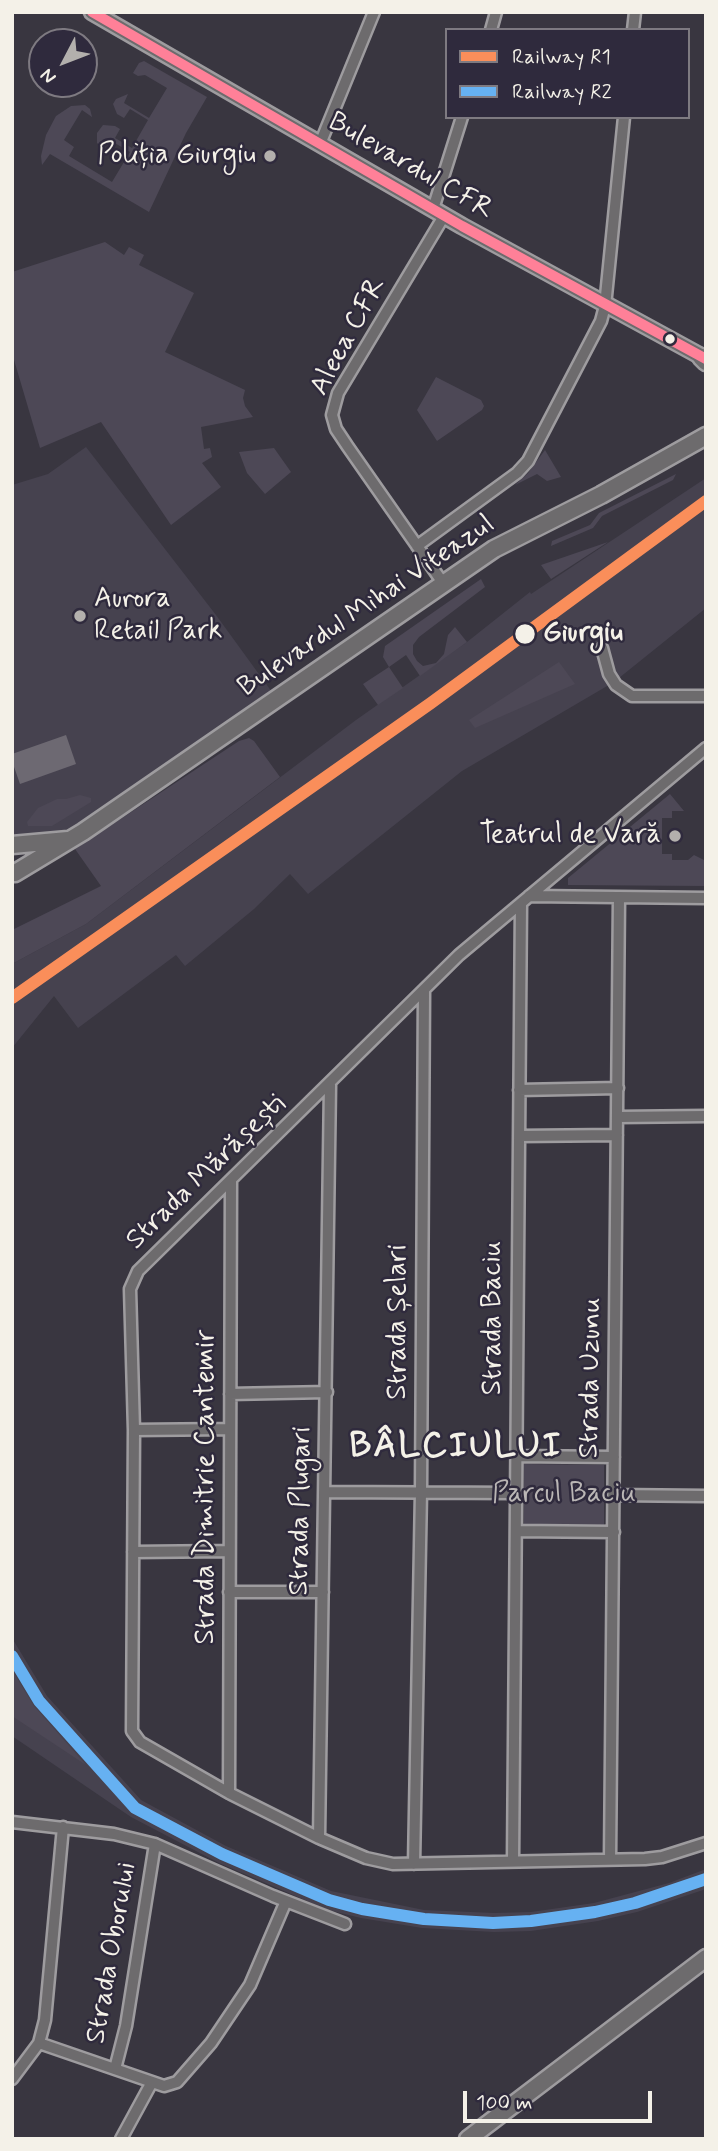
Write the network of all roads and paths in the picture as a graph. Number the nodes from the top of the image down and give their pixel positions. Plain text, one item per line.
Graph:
1 (374, 12) edge
2 (94, 13) edge
3 (462, 119) edge
4 (624, 119) edge
5 (320, 144) junction
6 (439, 213) junction
7 (605, 306) junction
8 (705, 359) edge
9 (706, 436) edge
10 (417, 545) junction
11 (443, 583) junction
12 (602, 648) dead end
13 (706, 696) edge
14 (706, 748) edge
15 (70, 840) junction
16 (12, 847) edge
17 (14, 875) edge
18 (619, 898) junction
19 (706, 898) edge
20 (525, 900) junction
21 (424, 990) junction
22 (330, 1085) junction
23 (618, 1088) junction
24 (519, 1090) junction
25 (706, 1116) edge
26 (618, 1117) junction
27 (617, 1135) junction
28 (519, 1136) junction
29 (231, 1180) junction
30 (327, 1392) junction
31 (230, 1394) junction
32 (229, 1429) junction
33 (134, 1430) junction
34 (516, 1456) junction
35 (614, 1457) junction
36 (324, 1492) junction
37 (421, 1492) junction
38 (516, 1493) junction
39 (614, 1495) junction
40 (706, 1496) edge
41 (516, 1531) junction
42 (614, 1532) junction
43 (228, 1551) junction
44 (133, 1552) junction
45 (229, 1592) junction
46 (323, 1592) junction
47 (229, 1793) junction
48 (12, 1822) edge
49 (63, 1827) junction
50 (319, 1838) junction
51 (155, 1843) junction
52 (706, 1843) edge
53 (610, 1859) junction
54 (513, 1861) junction
55 (414, 1864) junction
56 (286, 1901) junction
57 (345, 1924) dead end
58 (706, 1958) edge
59 (38, 2043) junction
60 (115, 2069) junction
61 (12, 2079) edge
62 (152, 2082) junction
63 (121, 2139) edge
64 (468, 2139) edge

1 - 5 street
2 - 5 main road, Bulevardul CFR
3 - 6 street, Aleea CFR
4 - 7 street
5 - 6 main road, Bulevardul CFR
6 - 7 main road, Bulevardul CFR
6 - 10 street, Aleea CFR
7 - 8 main road, Bulevardul CFR
7 - 10 street
9 - 11 main road, Bulevardul Mihai Viteazul
10 - 11 street, Aleea CFR
11 - 15 main road, Bulevardul Mihai Viteazul
12 - 13 street
14 - 20 street, Strada Mărășești
15 - 16 main road, Bulevardul Mihai Viteazul
15 - 17 main road, Bulevardul Mihai Viteazul
16 - 17 main road
18 - 19 street
18 - 20 street
18 - 23 street, Strada Uzunu
20 - 21 street, Strada Mărășești
20 - 24 street, Strada Baciu
21 - 22 street, Strada Mărășești
21 - 37 street, Strada Șelari
22 - 29 street, Strada Mărășești
22 - 30 street, Strada Plugari
23 - 24 street
23 - 26 street, Strada Uzunu
24 - 28 street, Strada Baciu
25 - 26 street
26 - 27 street, Strada Uzunu
27 - 28 street
27 - 35 street, Strada Uzunu
28 - 34 street, Strada Baciu
29 - 31 street, Strada Dimitrie Cantemir
29 - 33 street, Strada Mărășești
30 - 31 street
30 - 36 street, Strada Plugari
31 - 32 street, Strada Dimitrie Cantemir
32 - 33 street
32 - 43 street, Strada Dimitrie Cantemir
33 - 44 street, Strada Mărășești
34 - 35 street
34 - 38 street, Strada Baciu
35 - 39 street, Strada Uzunu
36 - 37 street
36 - 46 street, Strada Plugari
37 - 38 street
37 - 55 street, Strada Șelari
38 - 41 street, Strada Baciu
39 - 40 street
39 - 42 street, Strada Uzunu
41 - 42 street
41 - 54 street, Strada Baciu
42 - 53 street, Strada Uzunu
43 - 44 street
43 - 45 street, Strada Dimitrie Cantemir
44 - 47 street, Strada Mărășești
45 - 46 street
45 - 47 street, Strada Dimitrie Cantemir
46 - 50 street, Strada Plugari
47 - 50 street
48 - 49 street
49 - 51 street
49 - 59 street
50 - 55 street
51 - 56 street
51 - 60 street, Strada Oborului
52 - 53 street
53 - 54 street
54 - 55 street
56 - 57 street
56 - 62 street
58 - 64 main road
59 - 60 street
59 - 61 street
60 - 62 street
62 - 63 street

